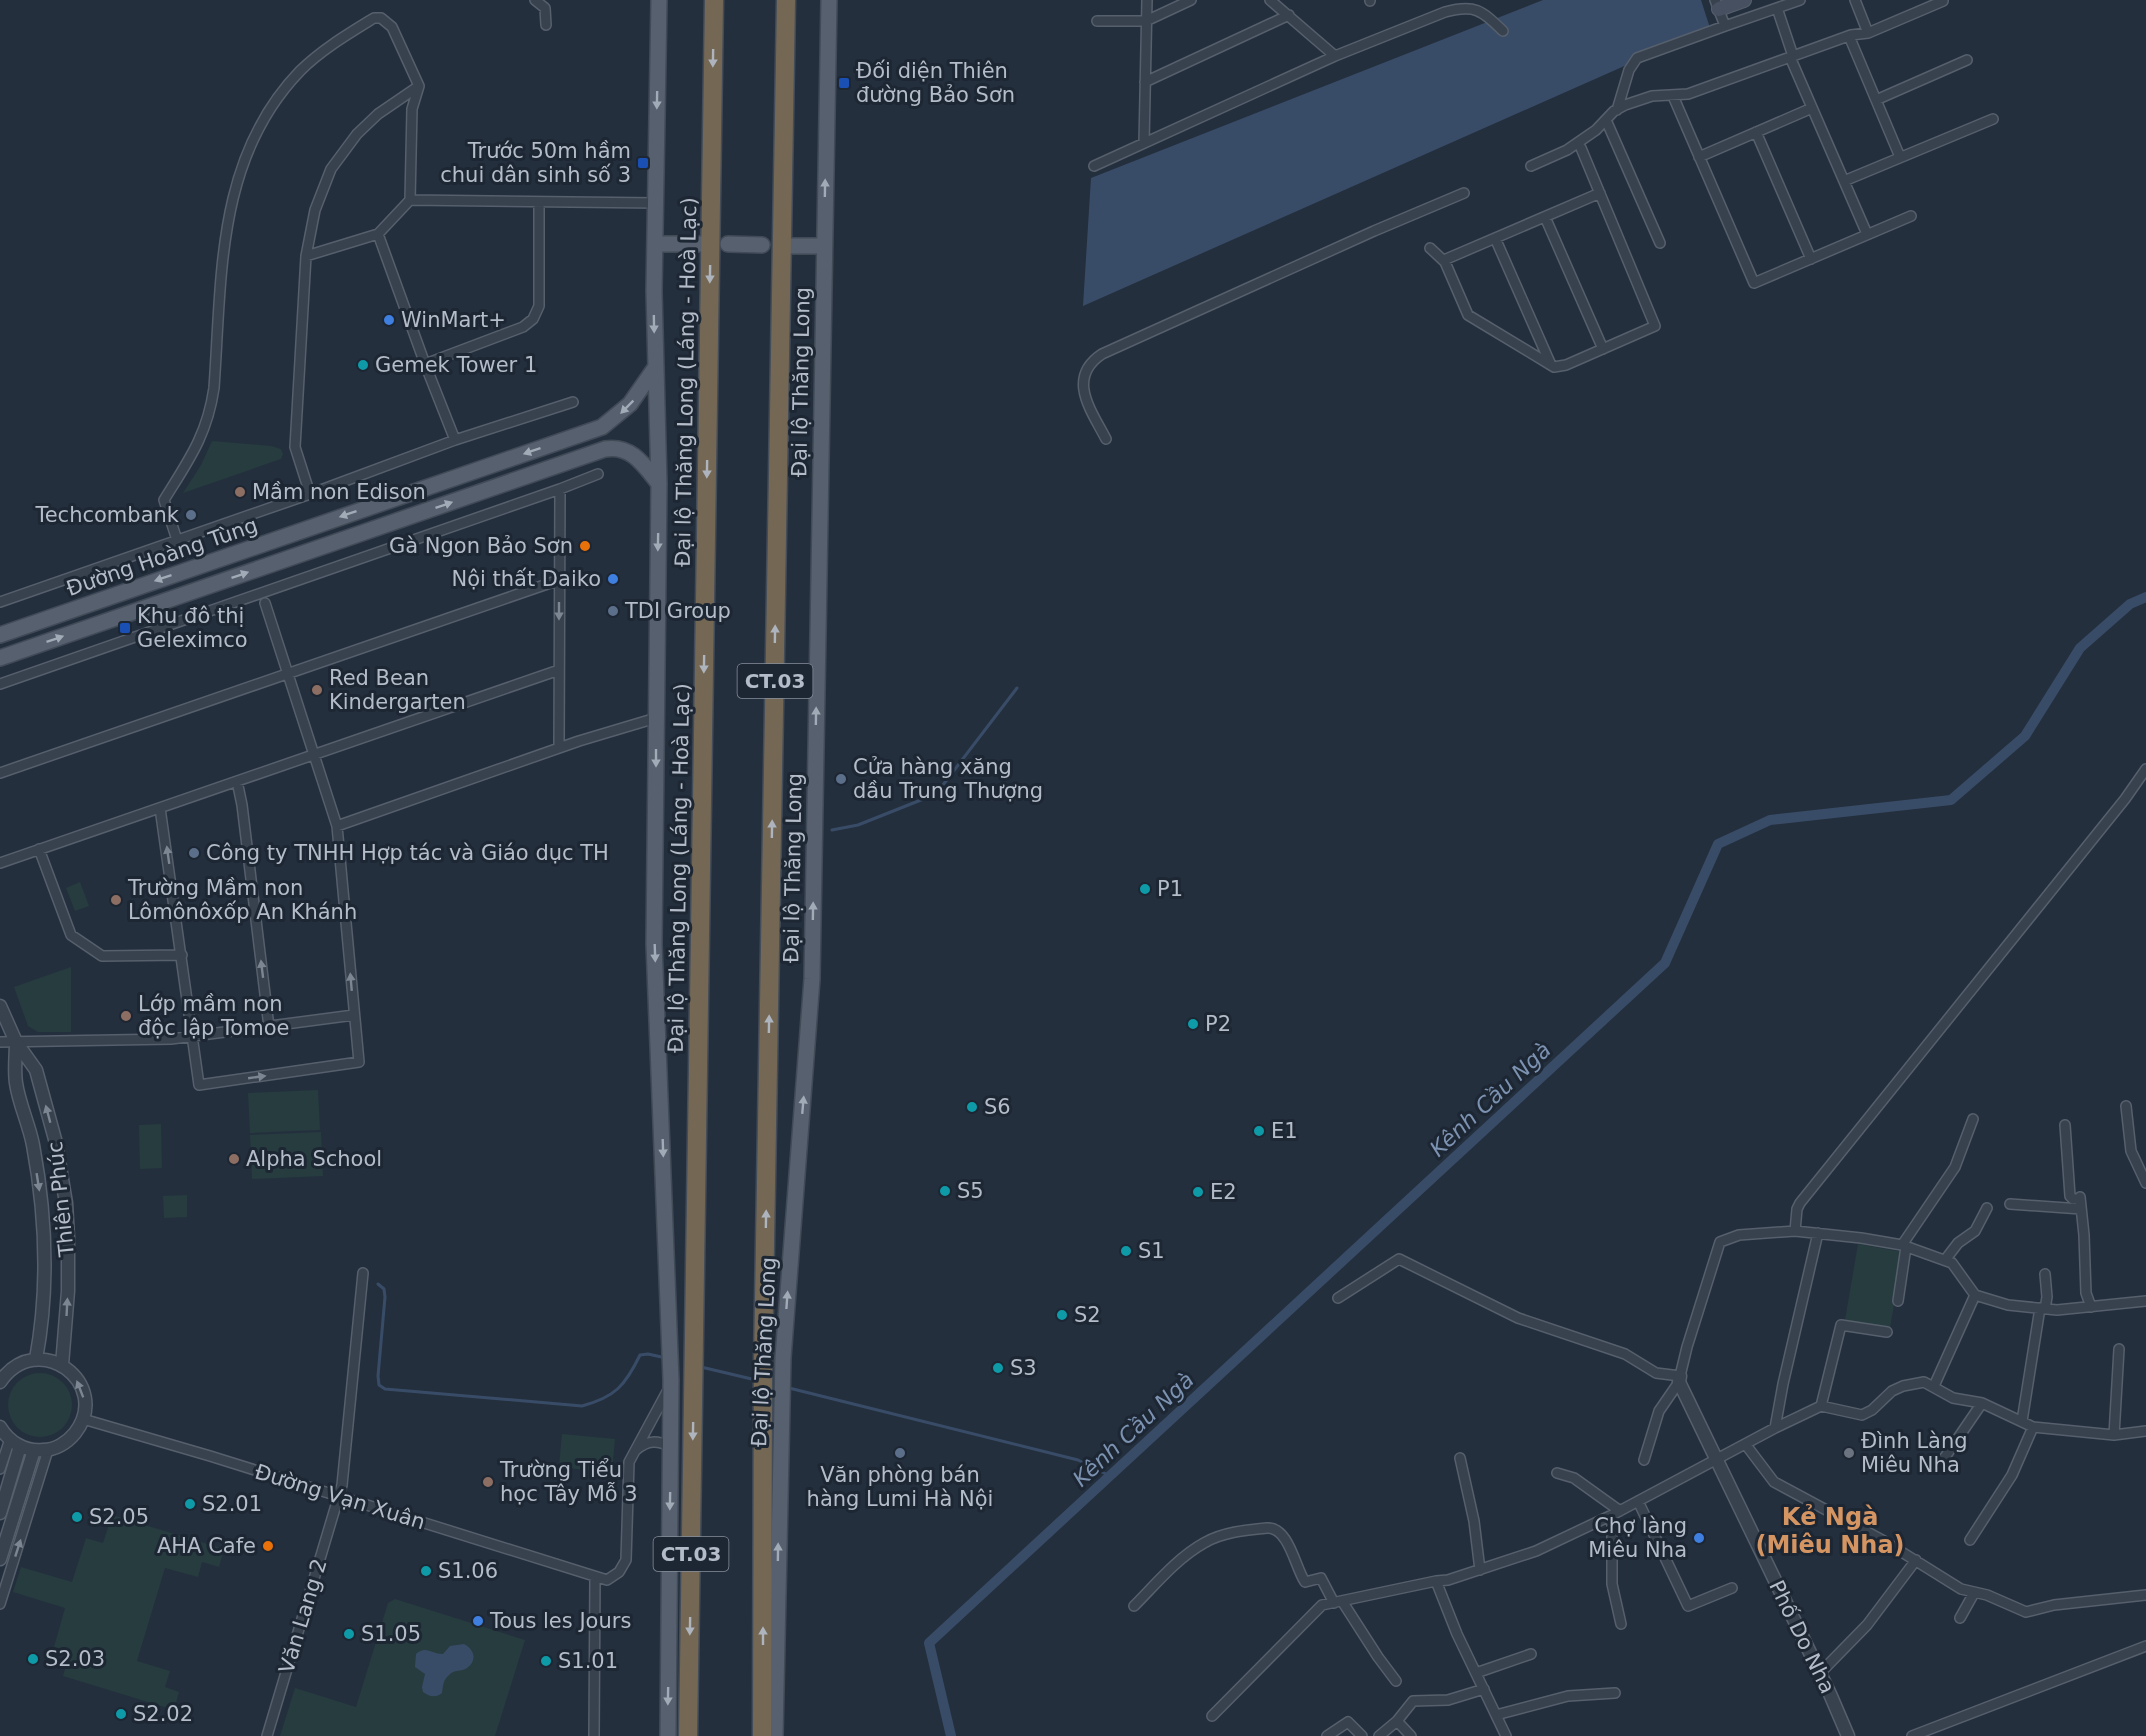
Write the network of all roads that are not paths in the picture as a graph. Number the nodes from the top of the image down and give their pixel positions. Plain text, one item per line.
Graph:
1 (535, 0) edge
2 (659, 0) edge
3 (714, 0) edge
4 (786, 0) edge
5 (829, 0) edge
6 (1147, 0) edge
7 (1191, 0) edge
8 (1270, 0) edge
9 (1743, 0) edge
10 (1800, 0) edge
11 (1855, 0) edge
12 (1943, 1) edge
13 (1717, 4) edge
14 (1777, 8) junction
15 (1288, 15) junction
16 (1097, 21) dead end
17 (1146, 21) junction
18 (546, 25) dead end
19 (1725, 26) junction
20 (1503, 31) dead end
21 (1868, 33) junction
22 (1849, 36) junction
23 (1335, 56) junction
24 (1792, 56) junction
25 (1967, 60) dead end
26 (1145, 82) junction
27 (419, 86) junction
28 (1673, 96) junction
29 (1876, 100) junction
30 (1812, 108) junction
31 (1617, 110) junction
32 (1993, 118) dead end
33 (1606, 120) junction
34 (1756, 132) junction
35 (1144, 143) junction
36 (1581, 148) dead end
37 (1699, 157) junction
38 (1900, 157) junction
39 (1094, 166) dead end
40 (1531, 166) dead end
41 (1844, 181) junction
42 (1464, 193) dead end
43 (1600, 194) junction
44 (410, 200) junction
45 (539, 202) junction
46 (655, 203) junction
47 (1911, 216) dead end
48 (1545, 217) junction
49 (378, 234) junction
50 (1867, 234) junction
51 (1495, 238) junction
52 (1660, 243) dead end
53 (655, 244) junction
54 (708, 244) dead end
55 (728, 244) dead end
56 (762, 245) dead end
57 (788, 246) dead end
58 (824, 246) junction
59 (1430, 248) dead end
60 (306, 256) junction
61 (1811, 259) junction
62 (1444, 260) junction
63 (1603, 349) junction
64 (425, 364) junction
65 (1551, 365) junction
66 (655, 368) junction
67 (573, 402) dead end
68 (1106, 439) dead end
69 (455, 440) junction
70 (598, 474) dead end
71 (659, 484) junction
72 (560, 489) junction
73 (310, 494) junction
74 (177, 540) junction
75 (560, 580) junction
76 (0, 602) edge
77 (265, 603) dead end
78 (0, 635) edge
79 (0, 658) edge
80 (559, 670) junction
81 (287, 673) junction
82 (0, 684) edge
83 (656, 718) junction
84 (559, 748) junction
85 (314, 754) junction
86 (2146, 769) edge
87 (0, 773) edge
88 (237, 781) junction
89 (159, 808) junction
90 (337, 826) junction
91 (39, 849) junction
92 (0, 863) edge
93 (182, 955) junction
94 (0, 1006) edge
95 (354, 1015) junction
96 (269, 1027) junction
97 (193, 1038) junction
98 (0, 1042) edge
99 (16, 1042) junction
100 (2126, 1106) dead end
101 (1973, 1119) dead end
102 (2065, 1125) dead end
103 (2146, 1183) edge
104 (2080, 1202) junction
105 (2010, 1204) dead end
106 (1987, 1208) dead end
107 (1795, 1231) junction
108 (1818, 1233) junction
109 (1904, 1246) junction
110 (1945, 1260) junction
111 (363, 1274) dead end
112 (2045, 1274) dead end
113 (1975, 1296) junction
114 (1338, 1298) dead end
115 (1898, 1301) dead end
116 (2146, 1301) edge
117 (2091, 1307) junction
118 (2043, 1309) junction
119 (1887, 1332) dead end
120 (2119, 1349) dead end
121 (36, 1359) junction
122 (62, 1365) junction
123 (1679, 1379) junction
124 (0, 1382) edge
125 (671, 1382) junction
126 (1934, 1386) junction
127 (1982, 1403) junction
128 (1821, 1406) junction
129 (82, 1419) junction
130 (2022, 1421) junction
131 (2033, 1426) junction
132 (0, 1427) edge
133 (1775, 1428) junction
134 (2146, 1431) edge
135 (2114, 1435) junction
136 (15, 1443) junction
137 (1746, 1445) junction
138 (671, 1448) junction
139 (34, 1450) junction
140 (48, 1450) junction
141 (634, 1451) junction
142 (1460, 1458) dead end
143 (1716, 1459) junction
144 (1644, 1460) dead end
145 (1943, 1460) dead end
146 (0, 1469) edge
147 (1557, 1473) dead end
148 (339, 1496) junction
149 (1638, 1502) junction
150 (0, 1513) edge
151 (1616, 1513) junction
152 (1970, 1540) dead end
153 (0, 1559) edge
154 (1916, 1560) junction
155 (1480, 1570) junction
156 (595, 1578) junction
157 (1436, 1581) junction
158 (1732, 1588) dead end
159 (1974, 1593) junction
160 (2146, 1595) edge
161 (1338, 1602) junction
162 (0, 1604) edge
163 (1134, 1606) dead end
164 (1960, 1618) dead end
165 (1621, 1624) dead end
166 (2146, 1646) edge
167 (1531, 1654) dead end
168 (1476, 1673) junction
169 (1820, 1673) junction
170 (1396, 1681) dead end
171 (1484, 1689) junction
172 (1615, 1694) dead end
173 (1496, 1715) junction
174 (1212, 1716) dead end
175 (1397, 1721) junction
176 (267, 1736) edge
177 (594, 1736) edge
178 (668, 1736) edge
179 (688, 1736) edge
180 (762, 1736) edge
181 (775, 1736) edge
182 (1327, 1736) edge
183 (1362, 1736) edge
184 (1379, 1736) edge
185 (1411, 1736) edge
186 (1506, 1736) edge
187 (1848, 1736) edge
188 (1911, 1736) edge

1 - 18 street
2 -> 46 main road
3 -> 179 highway, Đại lộ Thăng Long (Láng - Hoà Lạc) / CT.03
180 -> 4 highway, CT.03
58 -> 5 main road, Đại lộ Thăng Long
6 - 17 street
7 - 17 street
8 - 15 street
9 - 13 main road
10 - 14 street
11 - 21 street
12 - 21 street
13 - 19 street
14 - 19 street
14 - 24 street
15 - 23 street
15 - 26 street
16 - 17 street
17 - 26 street
19 - 31 street
20 - 23 street
21 - 22 street
22 - 24 street
22 - 29 street
23 - 35 street
24 - 28 street
24 - 30 street
25 - 29 street
26 - 35 street
27 - 44 street
27 - 60 street
27 - 74 street
28 - 31 street
28 - 37 street
29 - 38 street
30 - 34 street
30 - 41 street
31 - 33 street
32 - 38 street
33 - 40 street
33 - 52 street
34 - 37 street
34 - 61 street
35 - 39 street
36 - 43 street
37 - 61 street
38 - 41 street
41 - 50 street
42 - 68 street
43 - 48 street
43 - 63 street
44 - 45 street
44 - 49 street
45 - 46 street
45 - 64 street
46 - 53 main road
47 - 50 street
48 - 51 street
48 - 63 street
49 - 60 street
49 - 64 street
50 - 61 street
51 - 62 street
51 - 65 street
53 - 54 main road
53 -> 66 main road
55 - 56 main road
57 - 58 main road
181 -> 58 main road, Đại lộ Thăng Long
59 - 62 street
60 - 73 street
62 - 65 street
63 - 65 street
64 - 69 street
66 - 71 main road
66 -> 78 main road, Đường Hoàng Tùng
67 - 69 street
69 - 73 street
70 - 72 street
79 -> 71 main road, Đường Hoàng Tùng
71 -> 83 main road
72 - 75 street
72 - 82 street
73 - 74 street
74 - 76 street
75 -> 80 street
75 - 81 street
77 - 81 street
80 - 84 street
80 - 85 street
81 - 85 street
81 - 87 street
83 - 84 street
83 -> 125 main road
84 - 90 street
85 - 88 street
85 - 90 street
86 - 107 street
88 - 89 street
96 -> 88 street
89 - 91 street
93 -> 89 street
95 -> 90 street
91 - 92 street
91 - 93 street
93 - 97 street
94 - 99 street, Thiên Phúc
95 - 96 street
97 -> 95 street
96 - 97 street
97 - 99 street
98 - 99 street
99 -> 121 street, Thiên Phúc
122 -> 99 street, Thiên Phúc
100 - 103 street
101 - 109 street
102 - 104 street
104 - 105 street
104 - 117 street
106 - 110 street
107 - 108 street
107 - 123 street
108 - 109 street
108 - 133 street
109 - 110 street
109 - 115 street
110 - 113 street
111 - 148 street, Văn Lang 2
112 - 118 street
113 - 118 street
113 - 126 street
114 - 123 street
116 - 117 street
117 - 118 street
118 - 130 street
119 - 128 street
120 - 135 street
121 - 122 street
121 - 124 street
129 -> 122 street
123 - 143 street, Phố Do Nha
123 - 144 street
125 - 138 main road
125 - 141 street
126 - 127 street
126 - 128 street
127 - 130 street
127 - 145 street
128 - 133 street
129 - 140 street
129 - 148 street, Đường Vạn Xuân
130 - 131 street
131 - 135 street
131 - 152 street
132 - 136 street
133 - 137 street
134 - 135 street
136 - 139 street
136 - 146 street
136 - 150 street
137 - 143 street
137 - 154 street
138 - 141 street
138 -> 178 main road
139 - 140 street
139 - 153 street
162 -> 140 street
141 - 156 street
142 - 155 street
143 - 149 street
143 - 169 street, Phố Do Nha
147 - 151 street
148 - 156 street, Đường Vạn Xuân
148 - 176 street, Văn Lang 2
149 - 151 street
149 - 158 street
151 - 155 street
151 - 165 street
154 - 159 street
154 - 169 street
155 - 157 street
156 - 177 street
157 - 161 street
157 - 168 street
159 - 160 street
159 - 164 street
161 - 163 street
161 - 170 street
161 - 174 street
166 - 188 street
167 - 168 street
168 - 171 street
169 - 187 street, Phố Do Nha
171 - 173 street
171 - 175 street
172 - 173 street
173 - 186 street
175 - 184 street
175 - 185 street
182 - 183 street

